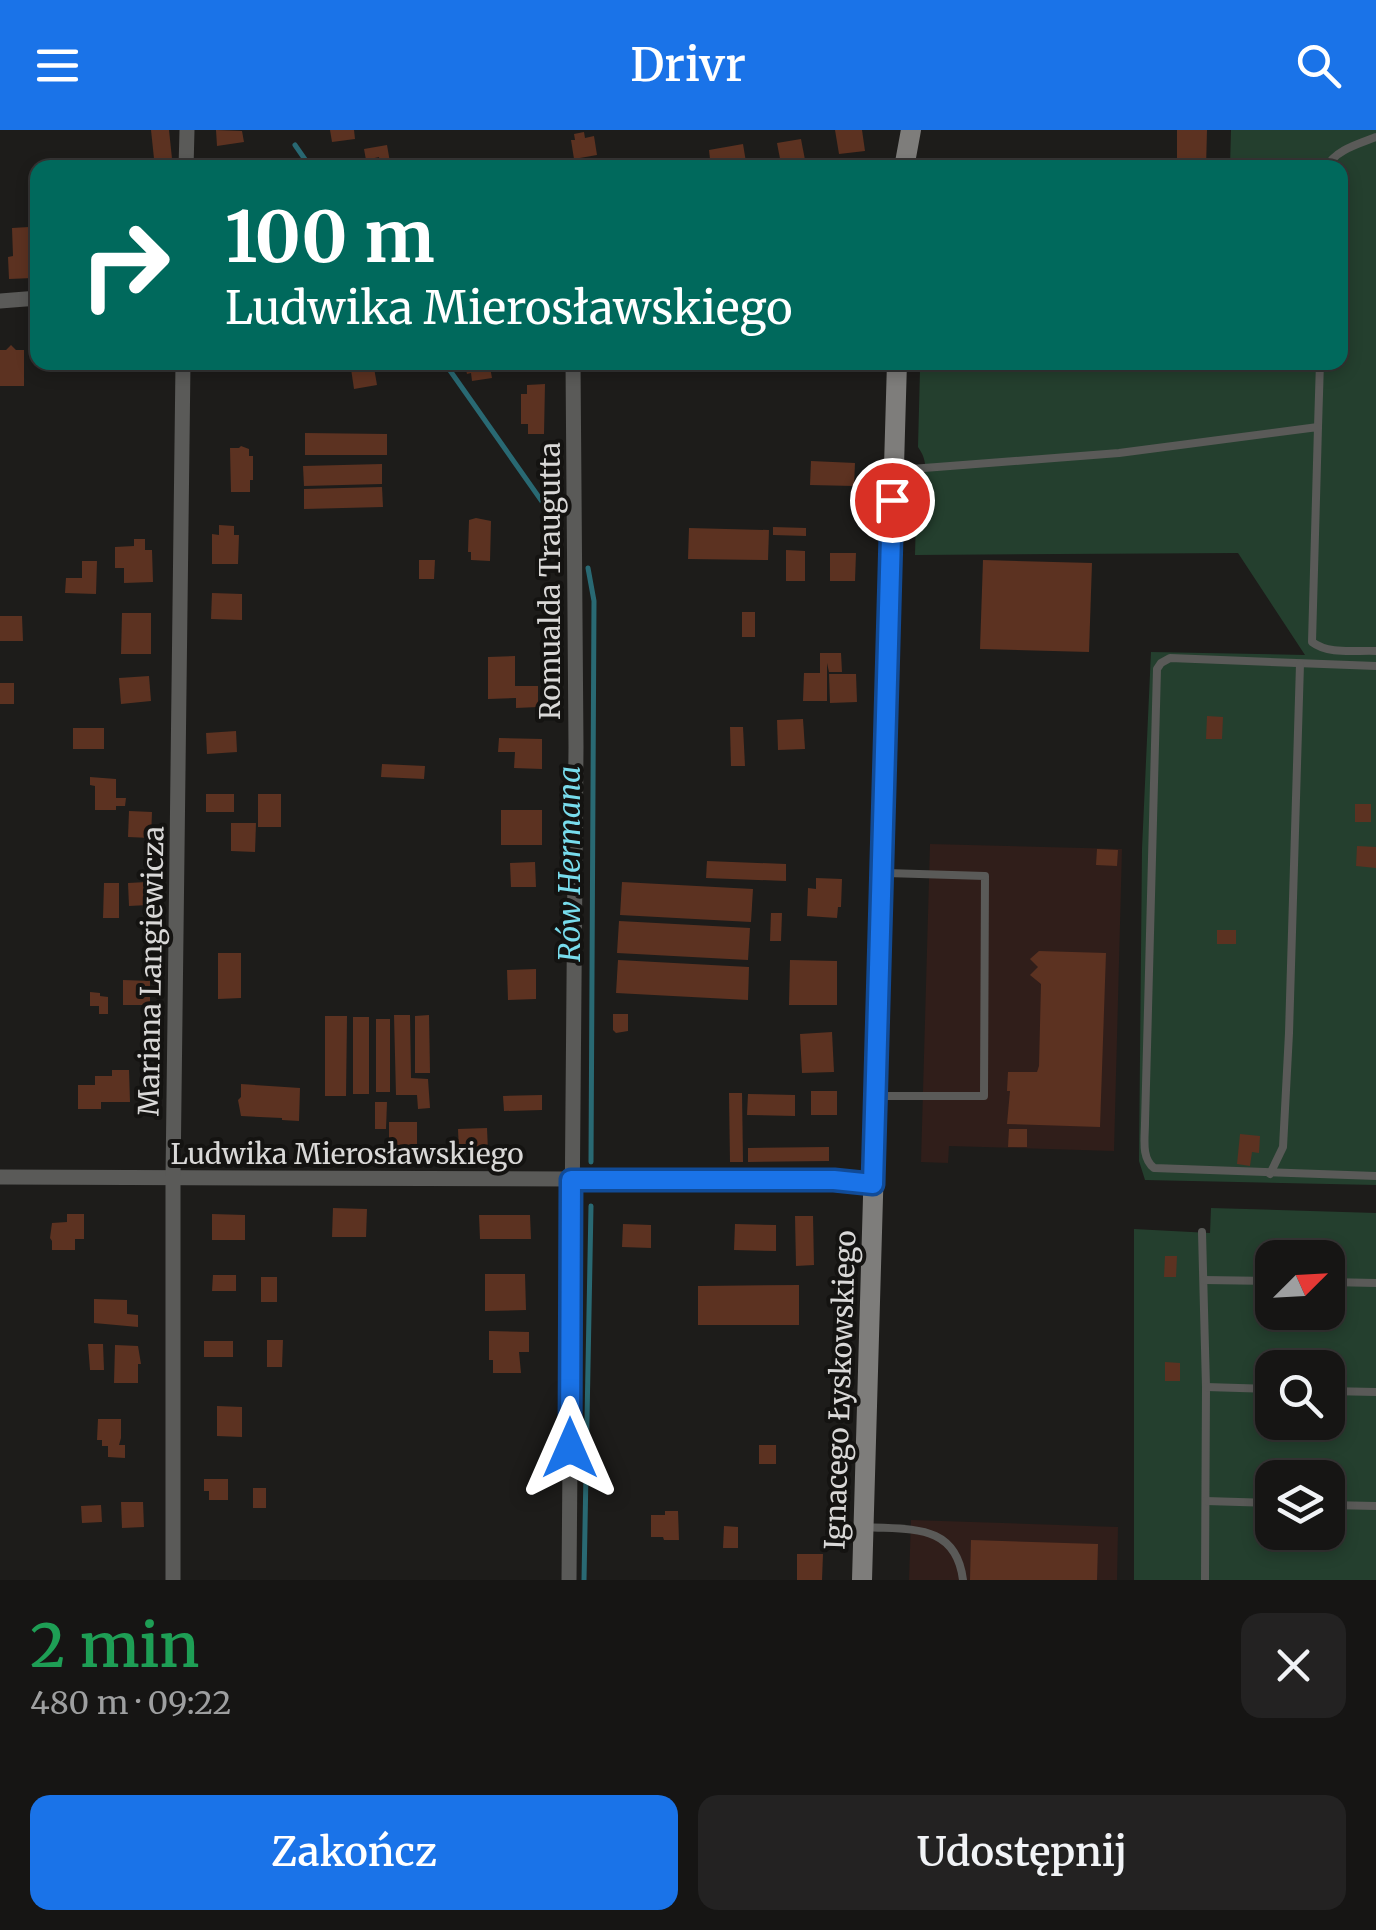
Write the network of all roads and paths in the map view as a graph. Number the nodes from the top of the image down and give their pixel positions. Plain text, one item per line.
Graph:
1 (187, 130) edge
2 (911, 130) edge
3 (1376, 137) edge
4 (186, 160) edge
5 (905, 160) edge
6 (1331, 160) edge
7 (30, 299) edge
8 (0, 301) edge
9 (183, 370) edge
10 (573, 370) edge
11 (897, 370) edge
12 (1320, 370) edge
13 (1318, 426) junction
14 (894, 470) junction
15 (1376, 651) edge
16 (1300, 664) junction
17 (1376, 666) edge
18 (882, 873) junction
19 (876, 1096) junction
20 (1270, 1174) junction
21 (1376, 1176) edge
22 (0, 1177) edge
23 (173, 1179) junction
24 (571, 1180) junction
25 (873, 1184) junction
26 (1202, 1232) dead end
27 (1204, 1280) junction
28 (1255, 1281) edge
29 (1345, 1282) edge
30 (1376, 1283) edge
31 (1206, 1387) junction
32 (1255, 1388) edge
33 (1345, 1391) edge
34 (1376, 1392) edge
35 (1206, 1500) junction
36 (1255, 1502) edge
37 (1345, 1505) edge
38 (1376, 1506) edge
39 (864, 1526) junction
40 (174, 1580) edge
41 (569, 1580) edge
42 (862, 1580) edge
43 (962, 1580) edge
44 (1205, 1580) edge

1 - 4 street
2 - 5 street
3 - 6 lane
7 - 8 street
9 - 23 street, Mariana Langiewicza
10 - 24 street, Romualda Traugutta
11 - 14 street, Ignacego Łyskowskiego
12 - 13 lane
13 - 14 lane
13 - 15 lane
14 - 18 street, Ignacego Łyskowskiego
16 - 17 lane
16 - 20 lane
16 - 20 lane
18 - 19 street, Ignacego Łyskowskiego
18 - 19 lane
19 - 25 street, Ignacego Łyskowskiego
20 - 21 lane
22 - 23 street, Ludwika Mierosławskiego
23 - 24 street, Ludwika Mierosławskiego
23 - 40 street, Mariana Langiewicza
24 - 25 street, Ludwika Mierosławskiego
24 - 41 street, Romualda Traugutta
25 - 39 street, Ignacego Łyskowskiego
26 - 27 lane
27 - 28 lane
27 - 31 lane
29 - 30 lane
31 - 32 lane
31 - 35 lane
33 - 34 lane
35 - 36 lane
35 - 44 lane
37 - 38 lane
39 - 42 street, Ignacego Łyskowskiego
39 - 43 lane

